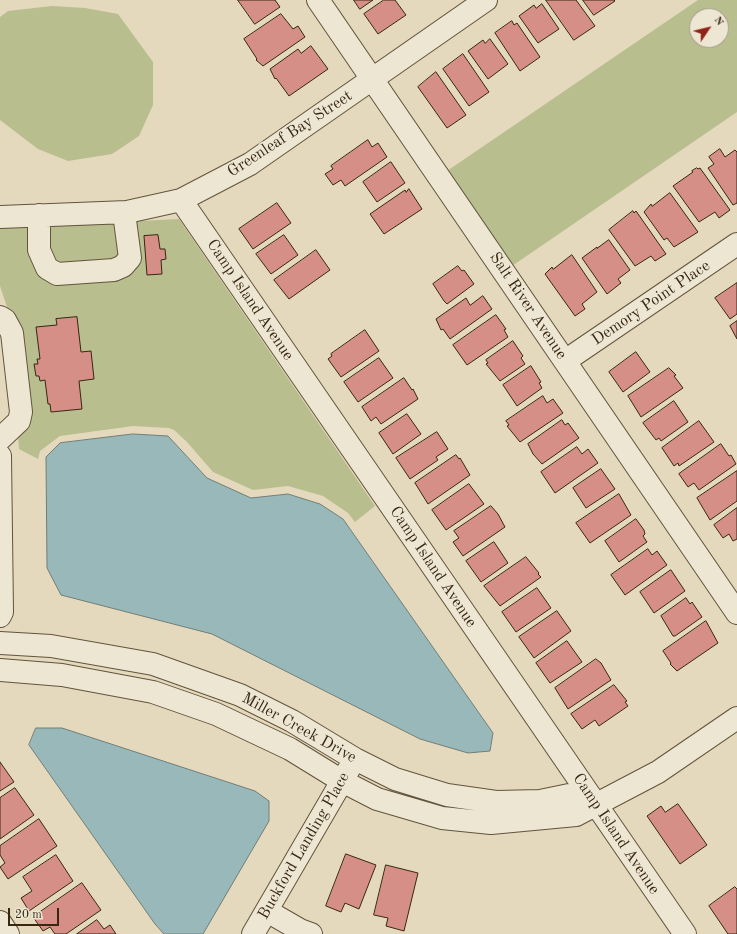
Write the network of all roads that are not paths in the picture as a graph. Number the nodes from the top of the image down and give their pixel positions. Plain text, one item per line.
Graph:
1 (318, 0) edge
2 (486, 0) edge
3 (372, 80) junction
4 (181, 200) junction
5 (124, 213) junction
6 (39, 215) junction
7 (0, 217) edge
8 (737, 244) edge
9 (0, 317) edge
10 (565, 361) junction
11 (0, 439) edge
12 (0, 456) edge
13 (737, 613) edge
14 (0, 616) edge
15 (0, 642) edge
16 (0, 670) edge
17 (737, 718) edge
18 (355, 759) junction
19 (342, 781) junction
20 (596, 804) junction
21 (267, 911) junction
22 (0, 922) edge
23 (8, 934) edge
24 (253, 934) edge
25 (310, 934) edge
26 (685, 934) edge

1 - 3 street, Salt River Avenue
2 - 3 street, Greenleaf Bay Street
3 - 4 street, Greenleaf Bay Street
3 - 10 street, Salt River Avenue
4 - 5 street, Greenleaf Bay Street
4 - 20 street, Camp Island Avenue
5 - 6 street, Greenleaf Bay Street
5 - 6 street
6 - 7 street, Greenleaf Bay Street
8 - 10 street, Demory Point Place
9 - 11 street
10 - 13 street, Salt River Avenue
12 - 14 street
15 - 18 street, Miller Creek Drive
16 - 19 street, Miller Creek Drive
17 - 20 street, Miller Creek Drive
18 - 19 street, Buckford Landing Place
18 - 20 street, Miller Creek Drive
19 - 20 street, Miller Creek Drive
19 - 21 street, Buckford Landing Place
20 - 26 street, Camp Island Avenue
21 - 24 street, Buckford Landing Place
21 - 25 street
22 - 23 street

